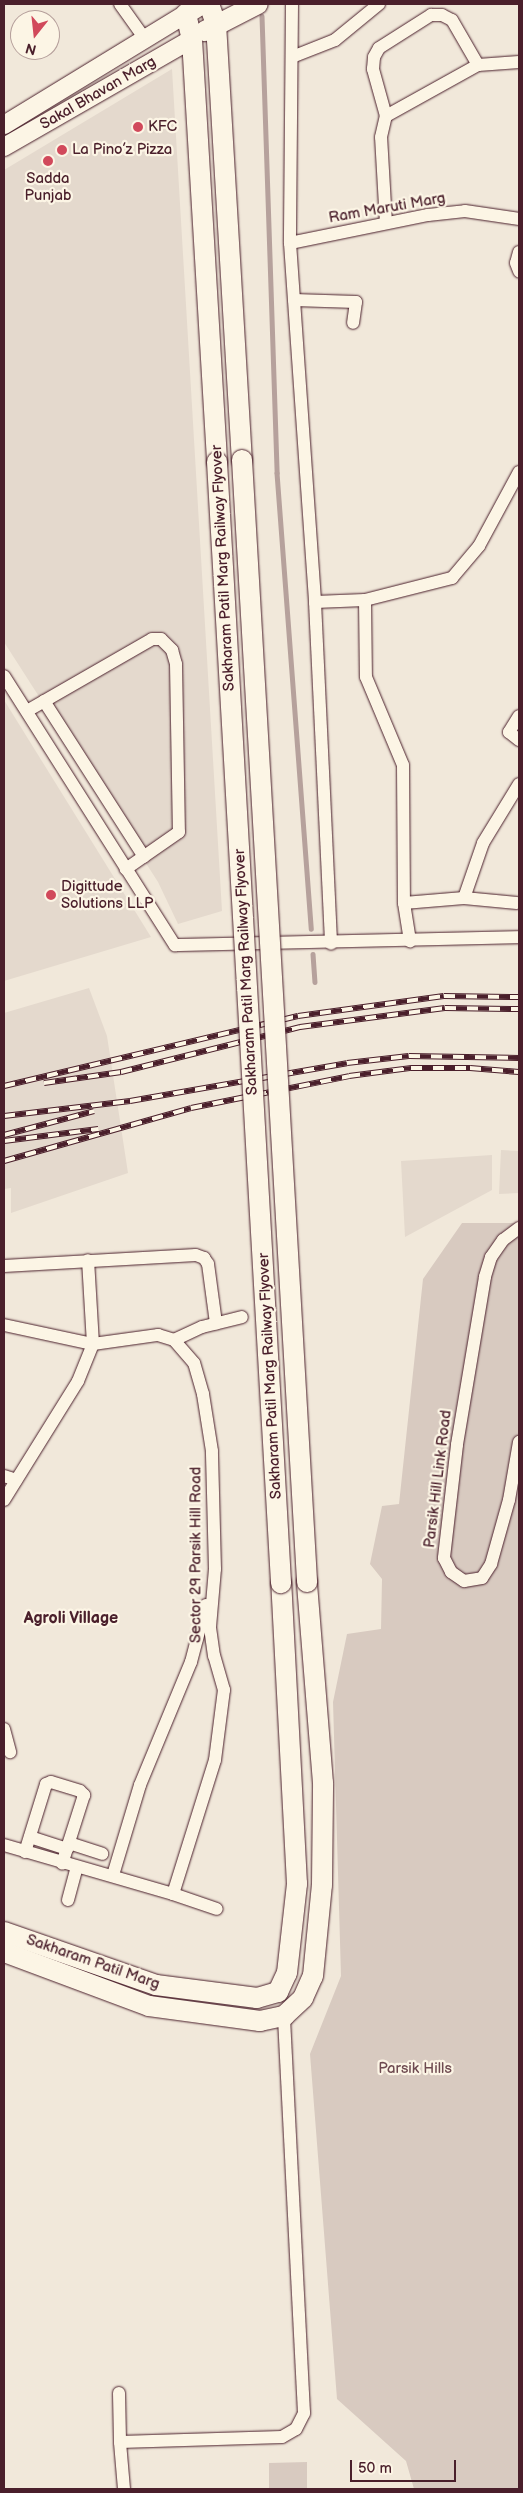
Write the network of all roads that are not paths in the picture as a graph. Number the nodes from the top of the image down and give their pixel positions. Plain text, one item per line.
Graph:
1 (120, 4) edge
2 (209, 4) edge
3 (258, 4) edge
4 (292, 4) edge
5 (379, 4) edge
6 (191, 7) edge
7 (216, 24) junction
8 (145, 39) junction
9 (192, 39) junction
10 (292, 57) junction
11 (519, 62) edge
12 (478, 65) junction
13 (386, 116) junction
14 (4, 125) edge
15 (4, 148) edge
16 (519, 219) edge
17 (386, 223) junction
18 (290, 243) junction
19 (519, 252) edge
20 (519, 271) edge
21 (294, 300) junction
22 (353, 323) dead end
23 (519, 472) edge
24 (365, 600) junction
25 (315, 602) junction
26 (4, 676) edge
27 (44, 701) junction
28 (27, 711) junction
29 (519, 716) edge
30 (519, 740) edge
31 (519, 784) edge
32 (144, 857) junction
33 (126, 869) junction
34 (464, 898) junction
35 (404, 903) junction
36 (518, 903) dead end
37 (519, 938) edge
38 (410, 942) junction
39 (331, 944) junction
40 (519, 1228) edge
41 (88, 1260) junction
42 (4, 1266) edge
43 (242, 1317) dead end
44 (216, 1323) junction
45 (4, 1325) edge
46 (174, 1340) junction
47 (93, 1344) junction
48 (519, 1442) edge
49 (10, 1478) edge
50 (4, 1500) edge
51 (215, 1569) junction
52 (4, 1729) edge
53 (10, 1752) dead end
54 (295, 1822) joint
55 (30, 1837) junction
56 (4, 1845) edge
57 (68, 1846) junction
58 (25, 1852) junction
59 (102, 1854) dead end
60 (62, 1864) junction
61 (77, 1867) junction
62 (113, 1875) junction
63 (173, 1894) junction
64 (68, 1900) dead end
65 (217, 1909) dead end
66 (4, 1932) edge
67 (4, 1952) edge
68 (284, 2016) junction
69 (120, 2393) dead end
70 (120, 2442) junction
71 (124, 2489) edge

1 - 8 street
2 - 7 main road
3 - 7 main road
4 - 10 street
5 - 10 street
6 - 8 main road, Sakal Bhavan Marg
6 - 9 main road
7 - 9 main road
7 - 68 main road, Sakharam Patil Marg Railway Flyover, bridge
8 - 14 main road, Sakal Bhavan Marg
9 - 15 main road, Sakal Bhavan Marg
9 - 54 main road, Sakharam Patil Marg Railway Flyover, bridge
10 - 18 street
11 - 12 street
12 - 13 street
12 - 13 street
13 - 17 street
16 - 17 street, Ram Maruti Marg
17 - 18 street, Ram Maruti Marg
18 - 21 street
19 - 20 street
21 - 22 street
21 - 25 street
23 - 24 street
24 - 25 street
24 - 35 street
25 - 39 street
26 - 28 street
27 - 28 street
27 - 32 street
27 - 32 street
28 - 33 street
29 - 30 street
31 - 34 street
32 - 33 street
33 - 39 street
34 - 35 street
34 - 36 street
35 - 38 street
37 - 38 street
38 - 39 street
40 - 48 street, Parsik Hill Link Road
41 - 42 street
41 - 44 street
41 - 47 street
43 - 44 street
44 - 46 street
45 - 47 street
46 - 47 street
46 - 51 street, Sector 29 Parsik Hill Road
47 - 49 street
49 - 50 street
51 - 62 street
51 - 63 street, Sector 29 Parsik Hill Road
52 - 53 street
54 - 66 main road, Sakharam Patil Marg
55 - 57 street
55 - 57 street
55 - 58 street
56 - 58 street
57 - 59 street
57 - 60 street
58 - 60 street
60 - 61 street
61 - 62 street
61 - 64 street
62 - 63 street
63 - 65 street
67 - 68 main road, Sakharam Patil Marg
68 - 70 street
69 - 70 street
70 - 71 street

